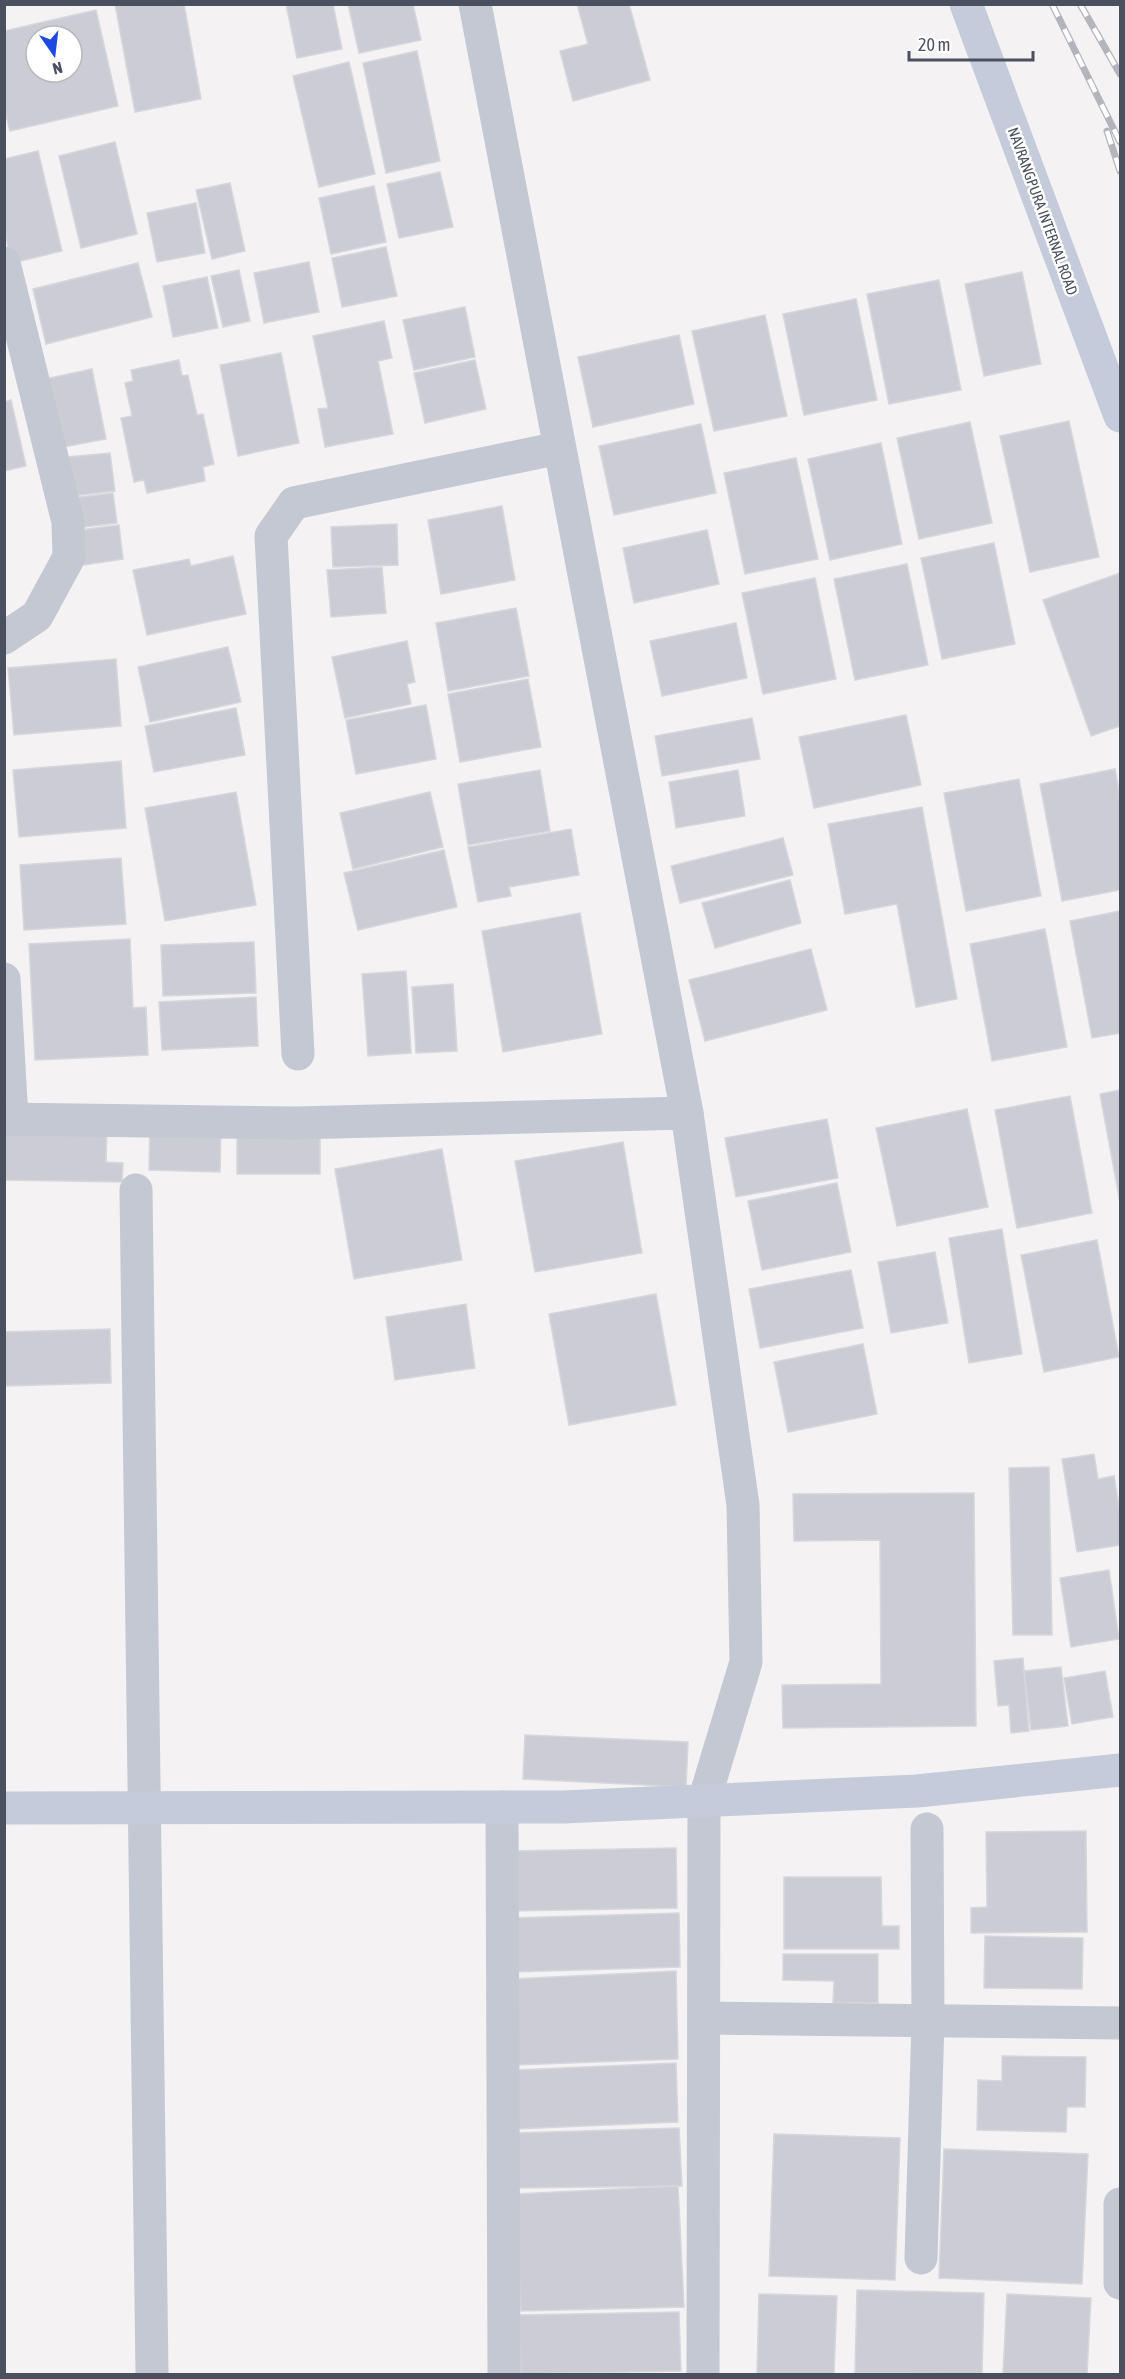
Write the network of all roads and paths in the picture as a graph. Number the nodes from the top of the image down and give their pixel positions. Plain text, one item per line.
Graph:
1 (475, 4) edge
2 (966, 4) edge
3 (4, 263) edge
4 (1120, 417) edge
5 (560, 448) junction
6 (4, 638) edge
7 (4, 979) edge
8 (298, 1054) dead end
9 (687, 1113) junction
10 (8, 1119) edge
11 (136, 1190) dead end
12 (1120, 1770) edge
13 (704, 1801) junction
14 (143, 1807) junction
15 (502, 1807) junction
16 (4, 1808) edge
17 (927, 1829) dead end
18 (704, 2018) junction
19 (928, 2021) junction
20 (1120, 2023) edge
21 (1120, 2204) edge
22 (921, 2258) dead end
23 (1120, 2283) edge
24 (152, 2374) edge
25 (504, 2374) edge
26 (703, 2374) edge

1 - 5 street
2 - 4 street, NAVRANGPURA INTERNAL ROAD
3 - 6 street
5 - 8 street
5 - 9 street
7 - 10 street
9 - 10 street
9 - 13 street
11 - 14 street
12 - 13 street
13 - 15 street
13 - 18 street
14 - 15 street
14 - 16 street
14 - 24 street
15 - 25 street
17 - 19 street
18 - 19 street
18 - 26 street
19 - 20 street
19 - 22 street
21 - 23 street

